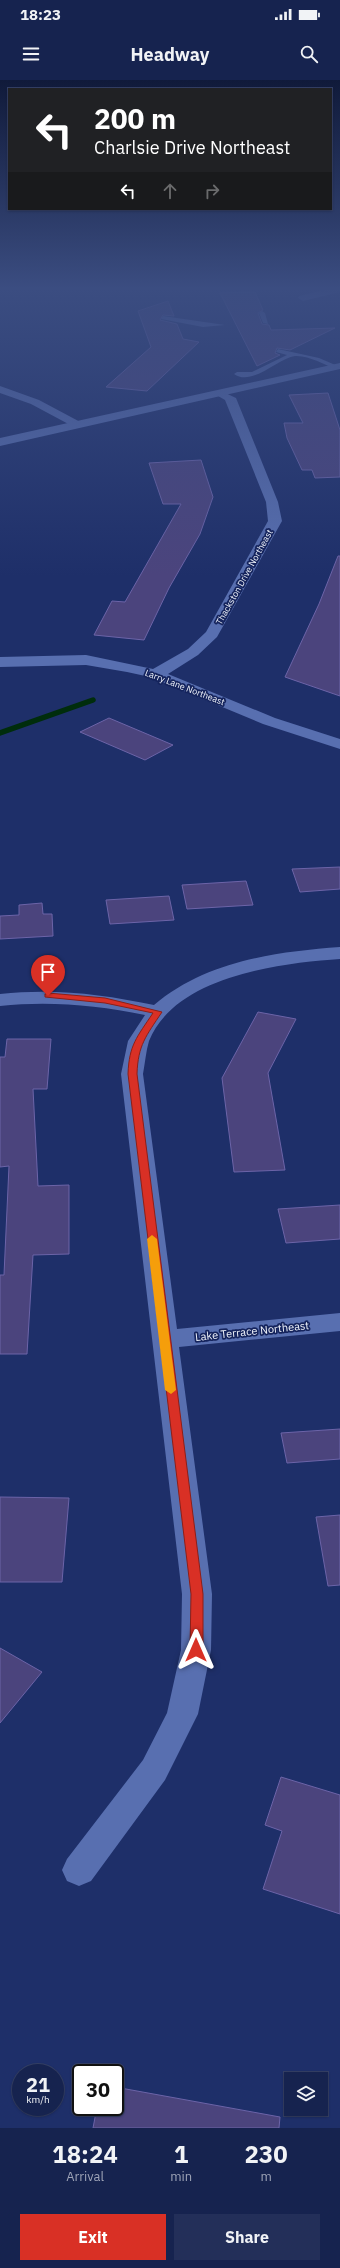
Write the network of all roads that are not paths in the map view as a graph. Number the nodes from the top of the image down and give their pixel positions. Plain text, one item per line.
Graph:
1 (256, 385) edge
2 (0, 388) edge
3 (219, 393) junction
4 (78, 424) junction
5 (0, 442) edge
6 (0, 662) edge
7 (155, 674) junction
8 (340, 744) edge
9 (340, 953) edge
10 (0, 1000) edge
11 (158, 1012) junction
12 (340, 1322) edge
13 (164, 1339) junction
14 (79, 1870) dead end

1 - 3 street
2 - 4 street
3 - 4 street
3 - 7 street, Thackston Drive Northeast
4 - 5 street
6 - 7 street, Larry Lane Northeast
7 - 8 street, Larry Lane Northeast
9 - 11 street
10 - 11 street
11 - 13 street
12 - 13 street, Lake Terrace Northeast
13 - 14 street

